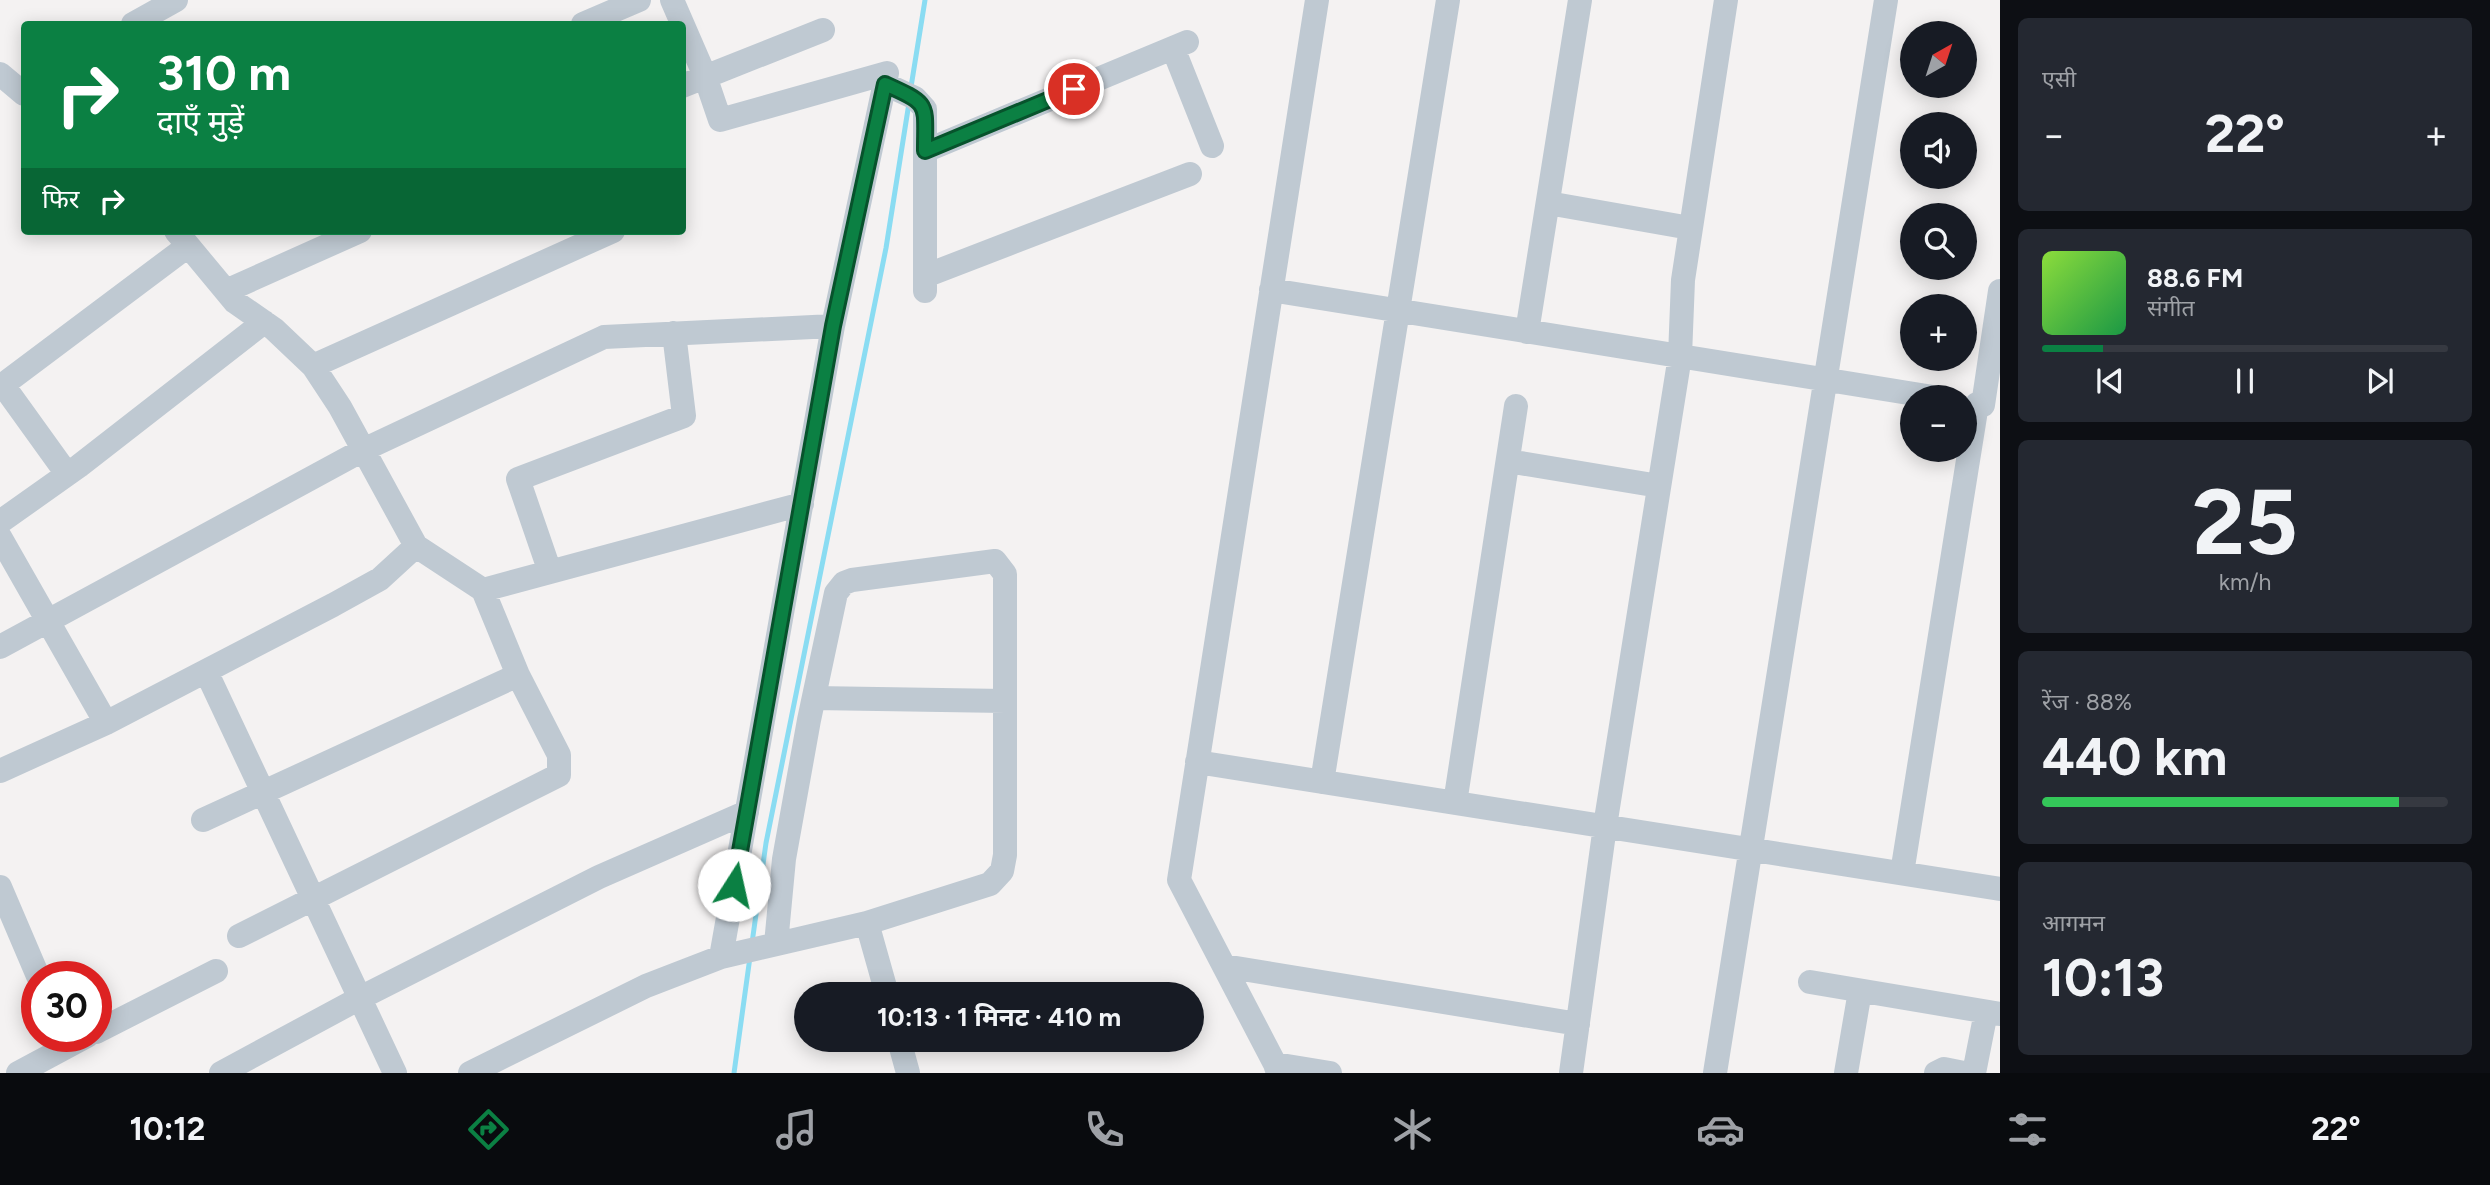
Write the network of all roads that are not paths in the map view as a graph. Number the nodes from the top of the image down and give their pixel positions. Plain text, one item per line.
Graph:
1 (176, 0) edge
2 (639, 0) edge
3 (672, 0) edge
4 (1317, 0) edge
5 (1448, 0) edge
6 (1580, 0) edge
7 (1886, 0) edge
8 (1718, 1) edge
9 (138, 21) edge
10 (590, 21) edge
11 (678, 21) edge
12 (822, 30) dead end
13 (686, 52) edge
14 (0, 74) edge
15 (694, 81) edge
16 (885, 84) junction
17 (21, 92) edge
18 (1212, 146) dead end
19 (925, 151) junction
20 (1191, 174) dead end
21 (1548, 203) junction
22 (1690, 228) junction
23 (351, 235) edge
24 (604, 235) edge
25 (182, 239) edge
26 (1271, 290) junction
27 (226, 291) junction
28 (2000, 292) edge
29 (1399, 311) junction
30 (264, 322) junction
31 (833, 326) junction
32 (1527, 332) junction
33 (674, 333) junction
34 (1680, 356) junction
35 (313, 366) junction
36 (1825, 380) junction
37 (1, 386) edge
38 (1900, 392) edge
39 (1981, 405) edge
40 (1517, 406) dead end
41 (363, 450) junction
42 (1508, 461) junction
43 (67, 474) junction
44 (1659, 486) junction
45 (803, 504) junction
46 (0, 522) edge
47 (0, 537) edge
48 (416, 546) junction
49 (550, 572) junction
50 (483, 590) junction
51 (48, 621) junction
52 (0, 647) edge
53 (206, 671) junction
54 (518, 675) junction
55 (814, 698) junction
56 (1005, 701) junction
57 (106, 723) junction
58 (1197, 762) junction
59 (0, 771) edge
60 (1322, 782) junction
61 (264, 792) junction
62 (1455, 803) junction
63 (747, 813) junction
64 (203, 820) dead end
65 (1605, 826) junction
66 (1751, 849) junction
67 (1902, 873) junction
68 (0, 887) edge
69 (2000, 889) edge
70 (314, 898) junction
71 (867, 923) junction
72 (239, 936) dead end
73 (770, 946) junction
74 (730, 955) junction
75 (32, 961) edge
76 (1224, 966) junction
77 (216, 971) dead end
78 (884, 982) edge
79 (1810, 982) dead end
80 (1860, 990) junction
81 (360, 998) junction
82 (1993, 1013) edge
83 (112, 1024) edge
84 (1578, 1024) junction
85 (52, 1052) edge
86 (902, 1052) edge
87 (1277, 1069) edge
88 (18, 1073) edge
89 (221, 1073) edge
90 (395, 1073) edge
91 (470, 1073) edge
92 (908, 1073) edge
93 (1330, 1073) edge
94 (1571, 1073) edge
95 (1715, 1073) edge
96 (1846, 1073) edge
97 (1936, 1073) edge
98 (1964, 1073) edge
99 (1974, 1073) edge

1 - 9 street
2 - 10 street
3 - 11 street
4 - 26 street
5 - 29 street
6 - 21 street
7 - 36 street
8 - 22 street
12 - 15 street
13 - 15 street
14 - 17 street
15 - 16 street
16 - 19 street
16 - 31 street
18 - 19 street
19 - 20 street
21 - 22 street
21 - 32 street
22 - 34 street
23 - 27 street
24 - 35 street
25 - 27 street
25 - 37 street
26 - 29 street
26 - 58 street
27 - 30 street
28 - 39 street
29 - 32 street
29 - 60 street
30 - 35 street
30 - 43 street
31 - 33 street
31 - 45 street
32 - 34 street
33 - 41 street
33 - 49 street
34 - 36 street
34 - 44 street
35 - 41 street
36 - 38 street
36 - 66 street
37 - 43 street
39 - 67 street
40 - 42 street
41 - 48 street
41 - 51 street
42 - 44 street
42 - 62 street
43 - 46 street
44 - 65 street
45 - 49 street
45 - 63 street
47 - 51 street
48 - 50 street
48 - 53 street
49 - 50 street
50 - 54 street
51 - 52 street
51 - 57 street
53 - 57 street
53 - 61 street
54 - 61 street
54 - 70 street
55 - 56 street
55 - 56 street
55 - 73 street
56 - 71 street
57 - 59 street
58 - 60 street
58 - 76 street
60 - 62 street
61 - 64 street
61 - 70 street
62 - 65 street
63 - 74 street
63 - 81 street
65 - 66 street
65 - 84 street
66 - 67 street
66 - 95 street
67 - 69 street
68 - 75 street
70 - 72 street
70 - 81 street
71 - 73 street
71 - 78 street
73 - 74 street
74 - 91 street
76 - 84 street
76 - 87 street
77 - 83 street
79 - 80 street
80 - 82 street
80 - 96 street
81 - 89 street
81 - 90 street
82 - 99 street
84 - 94 street
85 - 88 street
86 - 92 street
87 - 93 street
97 - 98 street

